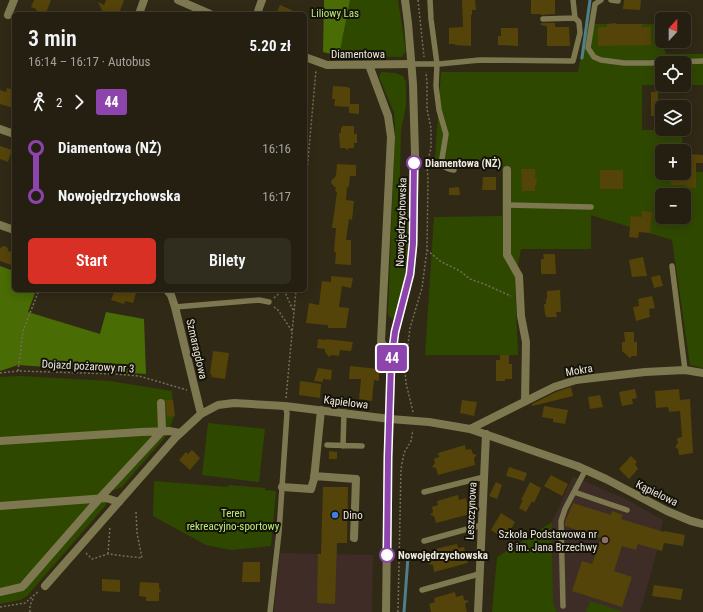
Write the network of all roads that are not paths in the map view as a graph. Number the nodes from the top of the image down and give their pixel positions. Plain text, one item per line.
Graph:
1 (14, 0) edge
2 (144, 0) edge
3 (178, 0) edge
4 (262, 0) edge
5 (405, 0) edge
6 (430, 0) edge
7 (573, 0) edge
8 (601, 0) edge
9 (611, 0) edge
10 (618, 1) edge
11 (140, 12) edge
12 (205, 12) edge
13 (258, 12) edge
14 (8, 15) dead end
15 (575, 18) junction
16 (543, 19) dead end
17 (307, 58) edge
18 (703, 61) edge
19 (412, 64) junction
20 (437, 64) junction
21 (368, 65) junction
22 (0, 129) edge
23 (12, 133) edge
24 (454, 170) dead end
25 (507, 170) dead end
26 (507, 205) junction
27 (591, 207) dead end
28 (0, 225) edge
29 (12, 229) edge
30 (672, 266) dead end
31 (169, 292) edge
32 (269, 302) road end
33 (175, 307) junction
34 (392, 355) junction
35 (685, 370) junction
36 (703, 373) edge
37 (525, 401) junction
38 (161, 403) dead end
39 (285, 406) junction
40 (321, 410) junction
41 (344, 412) junction
42 (201, 414) junction
43 (390, 419) junction
44 (470, 430) junction
45 (162, 431) junction
46 (180, 433) junction
47 (486, 434) junction
48 (0, 441) edge
49 (327, 445) dead end
50 (343, 446) junction
51 (362, 446) dead end
52 (586, 469) junction
53 (314, 476) junction
54 (484, 477) junction
55 (282, 487) junction
56 (424, 492) dead end
57 (574, 492) junction
58 (99, 499) junction
59 (119, 502) junction
60 (0, 506) edge
61 (627, 510) dead end
62 (703, 524) edge
63 (482, 525) junction
64 (354, 538) dead end
65 (424, 541) dead end
66 (479, 574) junction
67 (45, 586) road end
68 (422, 590) dead end
69 (0, 592) edge
70 (563, 606) dead end
71 (270, 612) edge
72 (386, 612) edge
73 (478, 612) edge

1 - 14 street
2 - 11 street
3 - 12 street
4 - 13 street
5 - 19 street, Nowojędrzychowska
6 - 20 lane
7 - 15 lane
8 - 18 lane
9 - 10 lane
15 - 16 lane
15 - 20 lane
17 - 21 street, Diamentowa
19 - 20 lane
19 - 21 street, Diamentowa
19 - 34 street, Nowojędrzychowska
20 - 24 lane
21 - 34 street
22 - 23 street
25 - 26 street
26 - 27 lane
26 - 37 street
28 - 29 street
30 - 35 lane
31 - 33 street, Szmaragdowa
32 - 33 lane
33 - 42 street, Szmaragdowa
34 - 43 street, Nowojędrzychowska
35 - 36 street, Mokra
35 - 37 street, Mokra
37 - 44 street, Mokra
38 - 45 street
39 - 40 street, Kąpielowa
39 - 42 street, Kąpielowa
39 - 55 lane
40 - 41 street, Kąpielowa
40 - 53 street
41 - 43 street, Kąpielowa
41 - 50 lane
42 - 46 street, Kąpielowa
43 - 44 street, Kąpielowa
43 - 72 street, Nowojędrzychowska
44 - 47 street, Kąpielowa
45 - 46 street
45 - 48 street
45 - 58 street
46 - 59 street, Kąpielowa
47 - 52 street, Kąpielowa
47 - 54 street, Leszczynowa
49 - 50 lane
50 - 51 lane
52 - 57 lane
52 - 62 street, Kąpielowa
53 - 55 street
53 - 64 street
54 - 56 lane
54 - 63 street, Leszczynowa
55 - 71 lane
57 - 61 lane
57 - 70 lane
58 - 59 street
58 - 60 street
58 - 69 street
59 - 67 street, Kąpielowa
63 - 65 lane
63 - 66 street, Leszczynowa
66 - 68 lane
66 - 73 street, Leszczynowa

